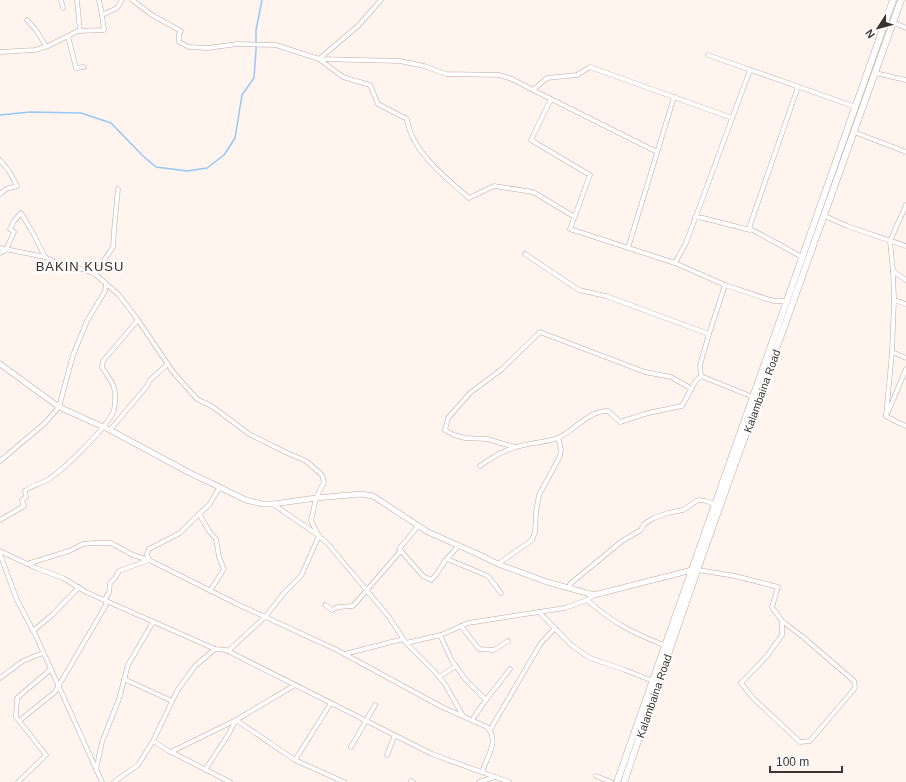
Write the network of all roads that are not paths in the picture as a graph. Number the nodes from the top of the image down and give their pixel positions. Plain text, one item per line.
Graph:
1 (61, 0) edge
2 (77, 0) edge
3 (99, 0) edge
4 (122, 0) edge
5 (132, 0) edge
6 (381, 0) edge
7 (893, 0) edge
8 (901, 0) edge
9 (63, 8) dead end
10 (102, 16) junction
11 (27, 20) dead end
12 (893, 22) junction
13 (906, 28) edge
14 (80, 31) junction
15 (68, 36) junction
16 (46, 46) junction
17 (0, 52) edge
18 (708, 55) dead end
19 (319, 59) junction
20 (84, 67) dead end
21 (750, 70) junction
22 (875, 73) junction
23 (906, 80) edge
24 (798, 87) junction
25 (533, 90) junction
26 (674, 97) junction
27 (551, 99) junction
28 (856, 107) junction
29 (732, 118) junction
30 (854, 132) junction
31 (657, 152) junction
32 (906, 152) edge
33 (0, 160) edge
34 (118, 188) dead end
35 (0, 194) edge
36 (906, 206) edge
37 (825, 216) junction
38 (575, 217) junction
39 (695, 217) junction
40 (750, 230) junction
41 (890, 241) junction
42 (906, 246) edge
43 (0, 248) edge
44 (628, 248) junction
45 (6, 250) junction
46 (0, 253) edge
47 (525, 254) dead end
48 (45, 257) junction
49 (802, 257) junction
50 (675, 263) junction
51 (893, 272) junction
52 (95, 274) junction
53 (906, 280) edge
54 (106, 285) junction
55 (725, 285) junction
56 (894, 300) junction
57 (786, 303) junction
58 (906, 304) edge
59 (138, 320) junction
60 (709, 334) junction
61 (892, 352) junction
62 (906, 358) edge
63 (0, 364) edge
64 (168, 364) junction
65 (906, 369) edge
66 (701, 376) junction
67 (692, 388) junction
68 (753, 397) junction
69 (59, 407) junction
70 (886, 416) junction
71 (103, 426) junction
72 (906, 426) edge
73 (110, 430) junction
74 (558, 438) junction
75 (515, 447) junction
76 (0, 461) edge
77 (480, 466) dead end
78 (220, 487) junction
79 (316, 498) junction
80 (273, 504) junction
81 (715, 504) junction
82 (199, 514) junction
83 (0, 520) edge
84 (418, 526) junction
85 (319, 536) junction
86 (458, 545) junction
87 (401, 551) junction
88 (0, 554) edge
89 (447, 559) junction
90 (149, 560) junction
91 (27, 564) junction
92 (498, 564) junction
93 (695, 570) junction
94 (79, 587) junction
95 (570, 588) junction
96 (210, 591) junction
97 (367, 591) junction
98 (501, 593) dead end
99 (594, 595) junction
100 (105, 599) junction
101 (587, 600) junction
102 (325, 605) dead end
103 (539, 612) junction
104 (265, 617) junction
105 (782, 621) junction
106 (153, 622) junction
107 (461, 626) junction
108 (555, 628) junction
109 (33, 631) junction
110 (440, 635) junction
111 (405, 641) junction
112 (508, 641) dead end
113 (664, 645) junction
114 (215, 649) junction
115 (228, 651) junction
116 (43, 653) junction
117 (345, 654) junction
118 (456, 666) junction
119 (50, 670) junction
120 (510, 670) dead end
121 (0, 678) edge
122 (439, 678) junction
123 (124, 679) junction
124 (653, 681) junction
125 (295, 685) junction
126 (58, 686) junction
127 (486, 700) junction
128 (172, 701) junction
129 (331, 703) junction
130 (375, 705) dead end
131 (463, 716) junction
132 (236, 720) junction
133 (472, 720) junction
134 (19, 721) junction
135 (366, 721) junction
136 (490, 730) junction
137 (395, 735) junction
138 (153, 741) junction
139 (351, 747) dead end
140 (171, 752) junction
141 (387, 755) dead end
142 (296, 760) junction
143 (96, 770) junction
144 (205, 770) junction
145 (482, 772) junction
146 (596, 776) dead end
147 (495, 777) junction
148 (18, 782) edge
149 (102, 782) edge
150 (114, 782) edge
151 (230, 782) edge
152 (344, 782) edge
153 (480, 782) edge
154 (509, 782) edge
155 (611, 782) edge
156 (617, 782) edge
157 (624, 782) edge

1 - 9 street
2 - 14 street
3 - 10 street
4 - 10 street
5 - 19 street
6 - 19 street
7 - 28 main road
8 - 12 main road, Kalambaina Road
10 - 14 street
11 - 16 street
12 - 13 street
12 - 22 main road, Kalambaina Road
14 - 15 street
15 - 16 street
15 - 20 street
16 - 17 street
18 - 21 street
19 - 25 street
19 - 38 street
21 - 24 street
21 - 29 street
22 - 23 street
22 - 30 main road, Kalambaina Road
24 - 28 street
24 - 40 street
25 - 26 street
25 - 27 street
26 - 29 street
26 - 31 street
27 - 31 street
27 - 38 street
28 - 49 main road
29 - 39 street
30 - 32 street
30 - 37 main road, Kalambaina Road
31 - 44 street
33 - 35 street
34 - 52 street
36 - 41 street
37 - 41 street
37 - 93 main road, Kalambaina Road
38 - 44 street
39 - 40 street
39 - 50 street
40 - 49 street
41 - 42 street
41 - 51 street
43 - 45 street
44 - 50 street
45 - 46 street
45 - 48 street
45 - 48 street
47 - 60 street
48 - 52 street
49 - 57 main road
50 - 55 street
51 - 53 street
51 - 56 street
52 - 54 street
54 - 59 street
54 - 69 street
55 - 57 street
55 - 60 street
56 - 58 street
56 - 61 street
57 - 68 main road
59 - 64 street
59 - 71 street
60 - 66 street
61 - 62 street
61 - 70 street
63 - 69 street
64 - 73 street
64 - 79 street
65 - 70 street
66 - 67 street
66 - 68 street
67 - 74 street
67 - 75 street
68 - 81 main road
69 - 71 street
69 - 76 street
70 - 72 street
71 - 73 street
71 - 83 street
73 - 78 street
74 - 75 street
74 - 92 street
75 - 77 street
78 - 80 street
78 - 82 street
79 - 80 street
79 - 84 street
79 - 85 street
80 - 85 street
81 - 93 main road
81 - 95 street
82 - 90 street
82 - 96 street
84 - 86 street
84 - 87 street
85 - 97 street
85 - 104 street
86 - 89 street
86 - 92 street
87 - 89 street
87 - 97 street
88 - 91 street
88 - 109 street
89 - 98 street
90 - 91 street
90 - 96 street
90 - 100 street
91 - 94 street
92 - 95 street
93 - 99 street
93 - 105 street
93 - 113 main road
93 - 157 main road, Kalambaina Road
94 - 100 street
94 - 109 street
95 - 99 street
96 - 104 street
97 - 102 street
97 - 111 street
99 - 101 street
100 - 106 street
100 - 126 street
101 - 103 street
101 - 113 street
103 - 107 street
103 - 108 street
104 - 115 street
104 - 117 street
105 - 105 street
106 - 114 street
106 - 123 street
107 - 110 street
107 - 112 street
108 - 124 street
108 - 136 street
109 - 116 street
110 - 111 street
110 - 118 street
111 - 117 street
111 - 122 street
113 - 124 main road
114 - 115 street
114 - 128 street
115 - 125 street
116 - 119 street
116 - 121 street
117 - 131 street
118 - 122 street
118 - 127 street
119 - 126 street
119 - 134 street
120 - 127 street
122 - 131 street
123 - 128 street
123 - 143 street
124 - 156 main road
125 - 129 street
125 - 132 street
126 - 134 street
126 - 143 street
127 - 133 street
128 - 138 street
129 - 135 street
129 - 142 street
130 - 135 street
131 - 133 street
132 - 140 street
132 - 142 street
132 - 144 street
133 - 136 street
134 - 148 street
135 - 137 street
135 - 139 street
136 - 145 street
137 - 141 street
137 - 145 street
138 - 140 street
138 - 150 street
140 - 144 street
142 - 152 street
143 - 149 street
144 - 151 street
145 - 147 street
146 - 155 street
147 - 153 street
147 - 154 street

